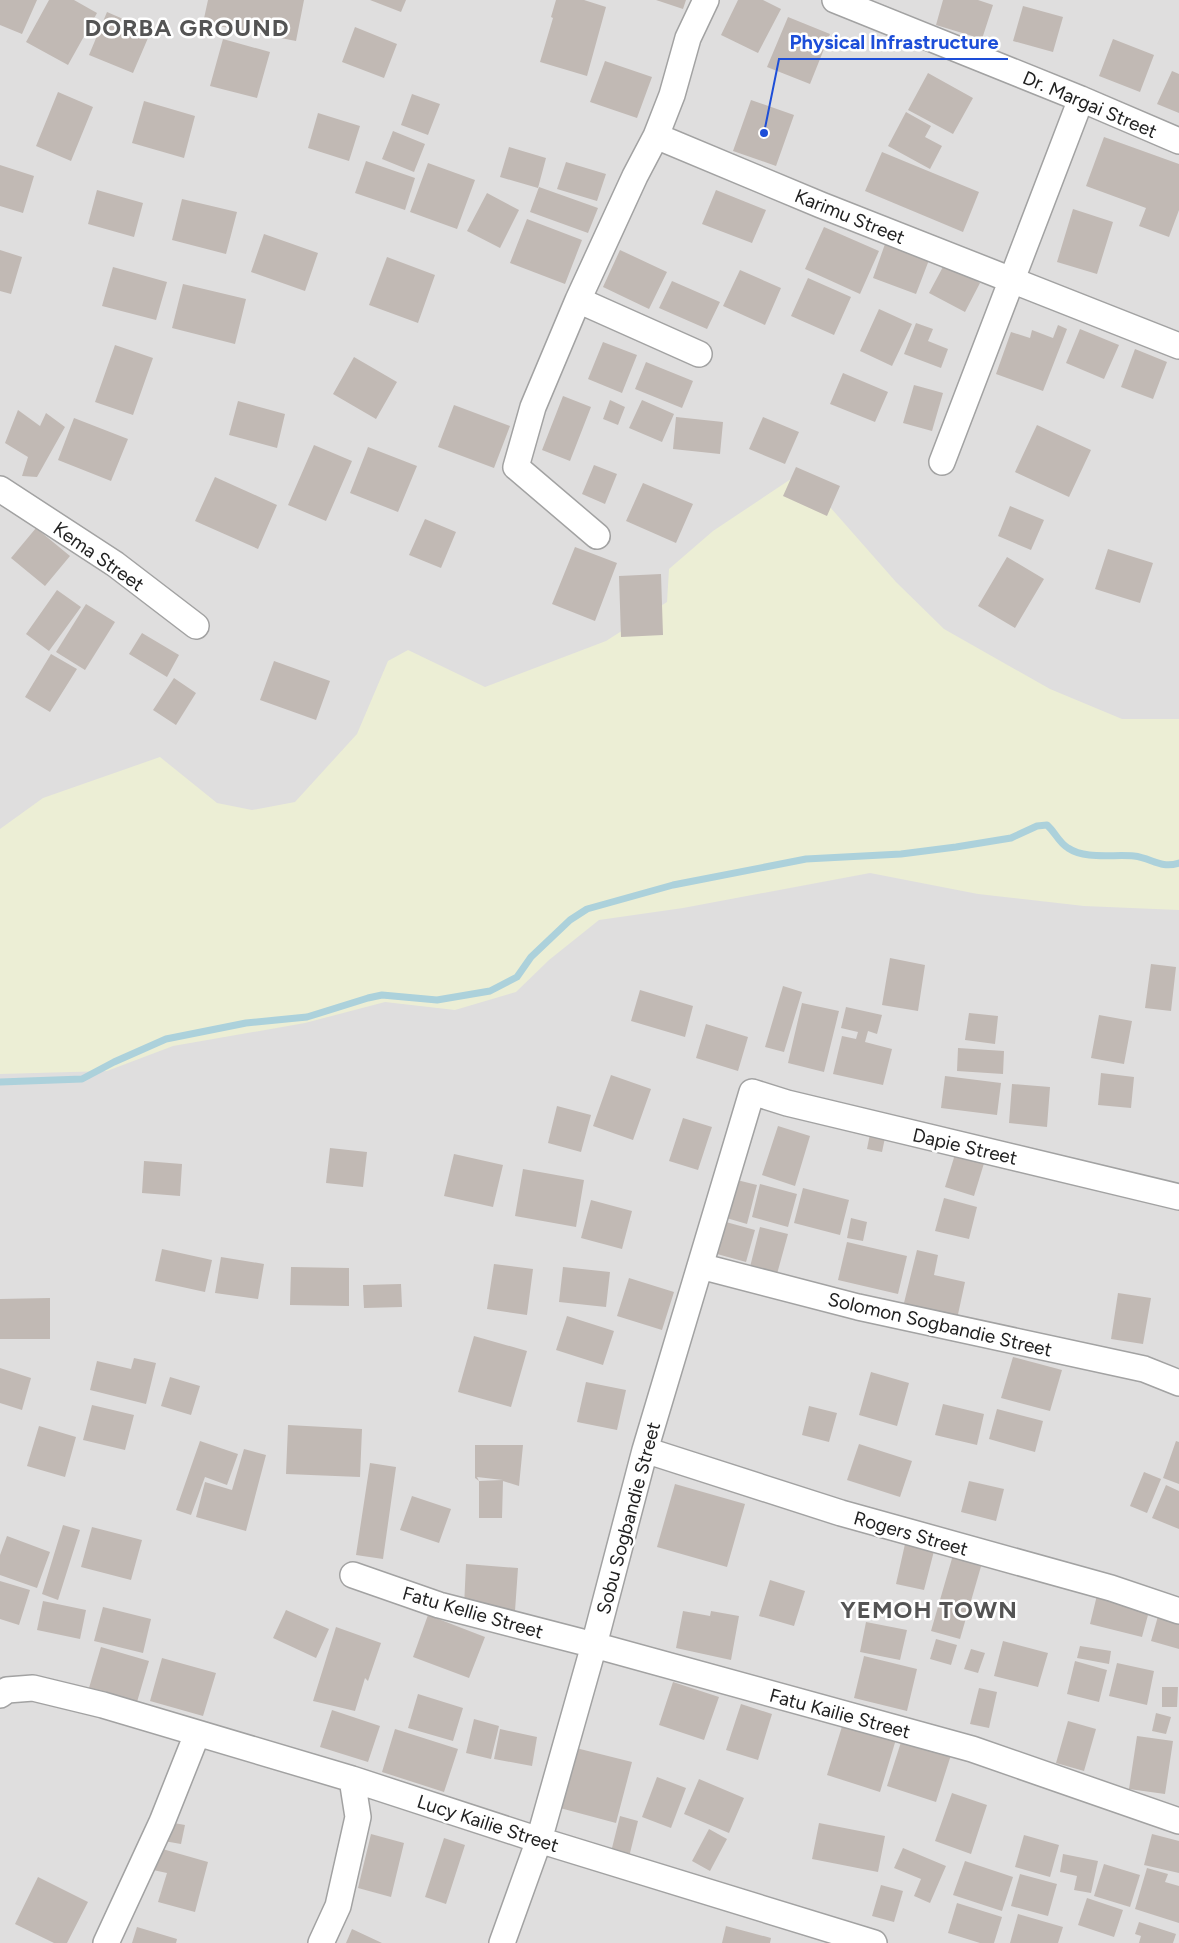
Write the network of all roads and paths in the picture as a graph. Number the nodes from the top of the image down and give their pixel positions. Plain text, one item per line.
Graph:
1 (706, 0) edge
2 (835, 0) edge
3 (1081, 99) junction
4 (656, 136) junction
5 (1179, 141) edge
6 (1012, 280) junction
7 (578, 300) junction
8 (1179, 346) edge
9 (699, 354) dead end
10 (942, 462) dead end
11 (0, 489) edge
12 (597, 536) dead end
13 (196, 626) dead end
14 (752, 1092) joint
15 (1179, 1198) edge
16 (700, 1266) junction
17 (1179, 1383) edge
18 (645, 1450) junction
19 (353, 1575) dead end
20 (1179, 1611) edge
21 (594, 1645) junction
22 (0, 1695) edge
23 (198, 1734) junction
24 (352, 1779) junction
25 (1179, 1821) edge
26 (539, 1840) junction
27 (106, 1943) edge
28 (321, 1943) edge
29 (502, 1943) edge
30 (873, 1943) edge

1 - 4 street
2 - 3 street, Dr. Margai Street
3 - 5 street, Dr. Margai Street
3 - 6 street
4 - 6 street, Karimu Street
4 - 7 street
6 - 8 street, Karimu Street
6 - 10 street
7 - 9 street
7 - 12 street
11 - 13 street, Kema Street
14 - 15 street, Dapie Street
14 - 16 street, Sobu Sogbandie Street
16 - 17 street, Solomon Sogbandie Street
16 - 18 street, Sobu Sogbandie Street
18 - 20 street, Rogers Street
18 - 21 street, Sobu Sogbandie Street
19 - 21 street, Fatu Kellie Street
21 - 25 street, Fatu Kailie Street
21 - 26 street, Sobu Sogbandie Street
22 - 23 street, Lucy Kailie Street
23 - 24 street, Lucy Kailie Street
23 - 27 street
24 - 26 street, Lucy Kailie Street
24 - 28 street
26 - 29 street, Sobu Sogbandie Street
26 - 30 street, Lucy Kailie Street

